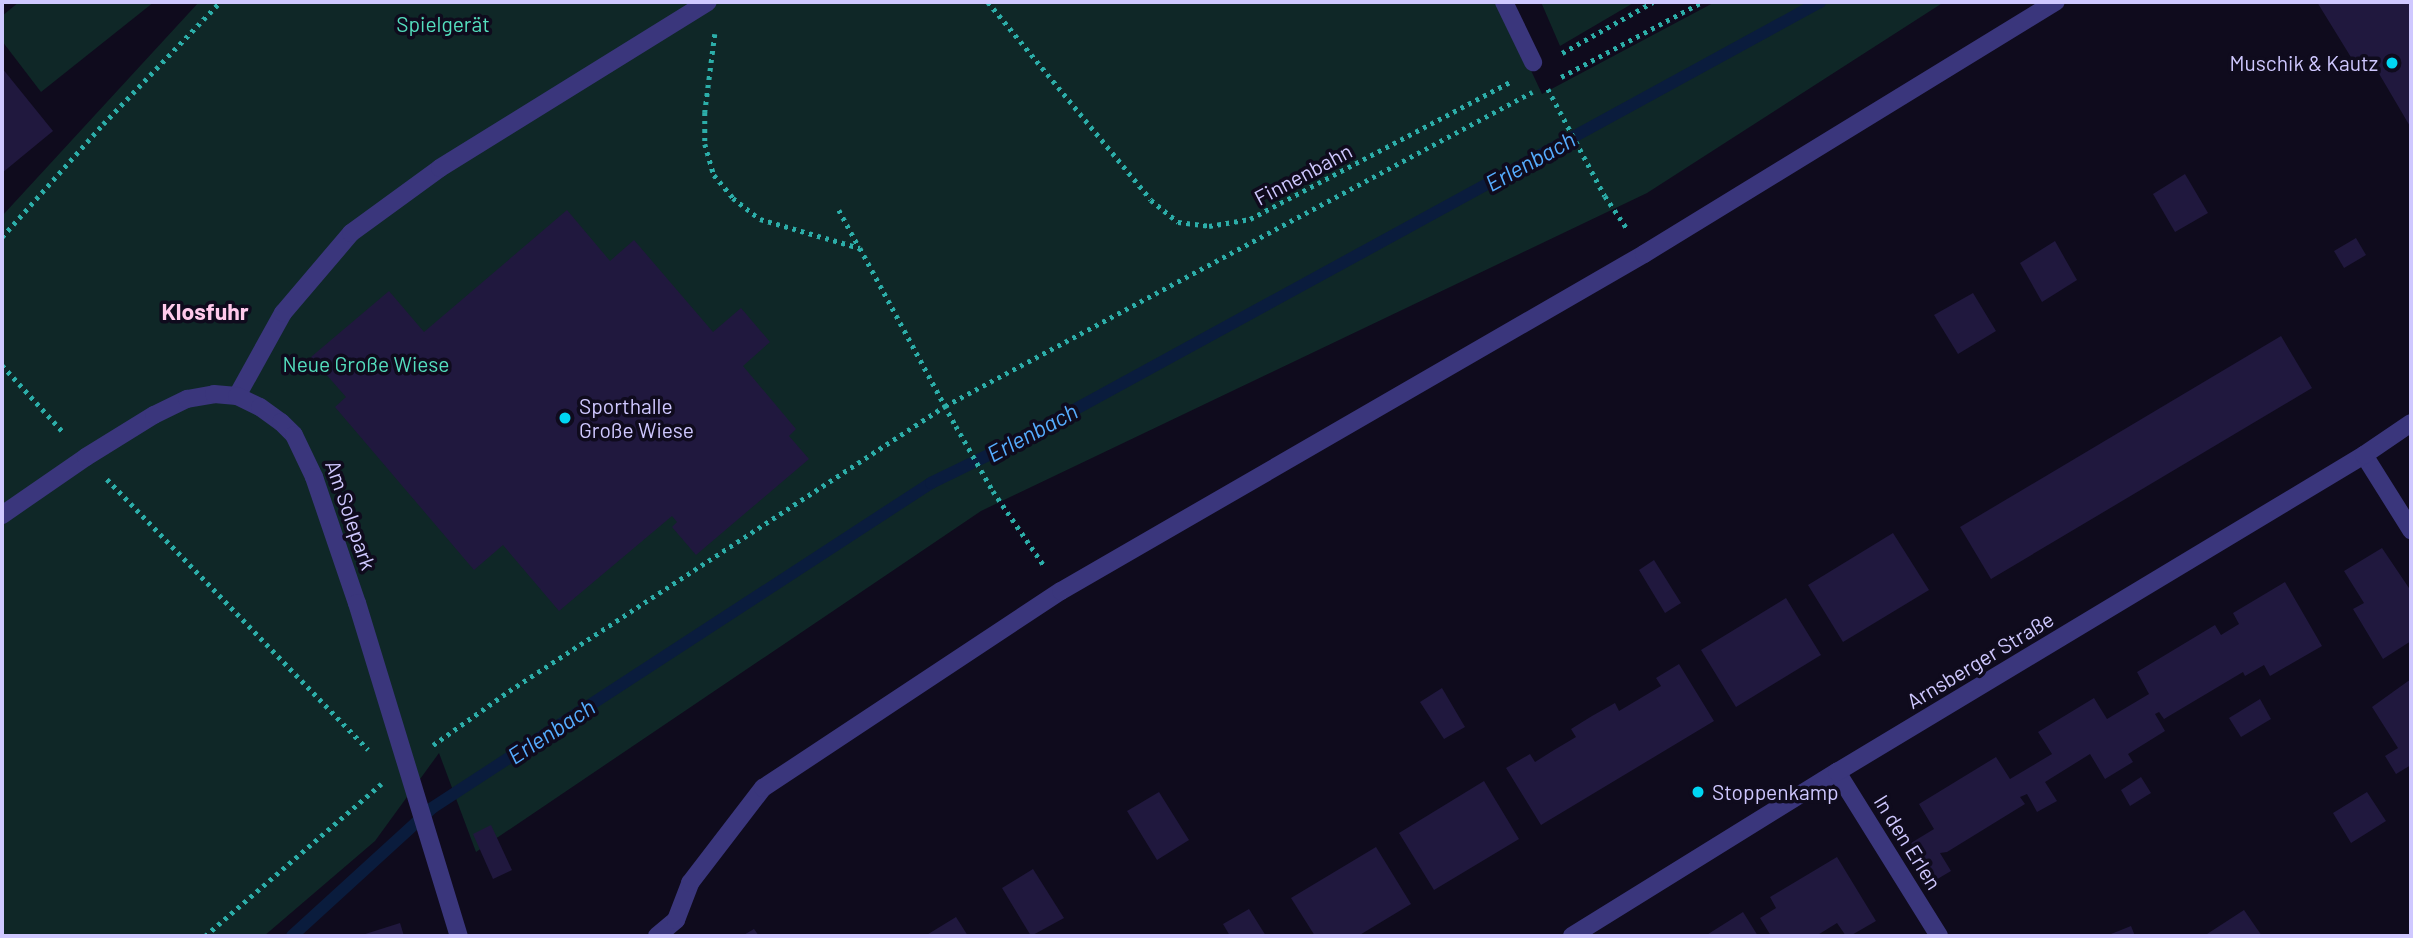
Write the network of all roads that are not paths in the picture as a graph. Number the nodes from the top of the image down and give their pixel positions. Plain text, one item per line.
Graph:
1 (708, 2) edge
2 (1504, 2) edge
3 (2056, 2) edge
4 (1528, 68) road end
5 (237, 396) junction
6 (2411, 423) edge
7 (2364, 455) junction
8 (2, 515) edge
9 (2411, 530) edge
10 (1837, 772) junction
11 (456, 928) edge
12 (657, 936) edge
13 (1572, 936) edge
14 (1939, 936) edge

1 - 5 street
2 - 4 street
3 - 12 street
5 - 8 street, Am Solepark
5 - 11 street, Am Solepark
6 - 7 street, Arnsberger Straße
7 - 9 street
7 - 10 street, Arnsberger Straße
10 - 13 street, Arnsberger Straße
10 - 14 street, In den Erlen

